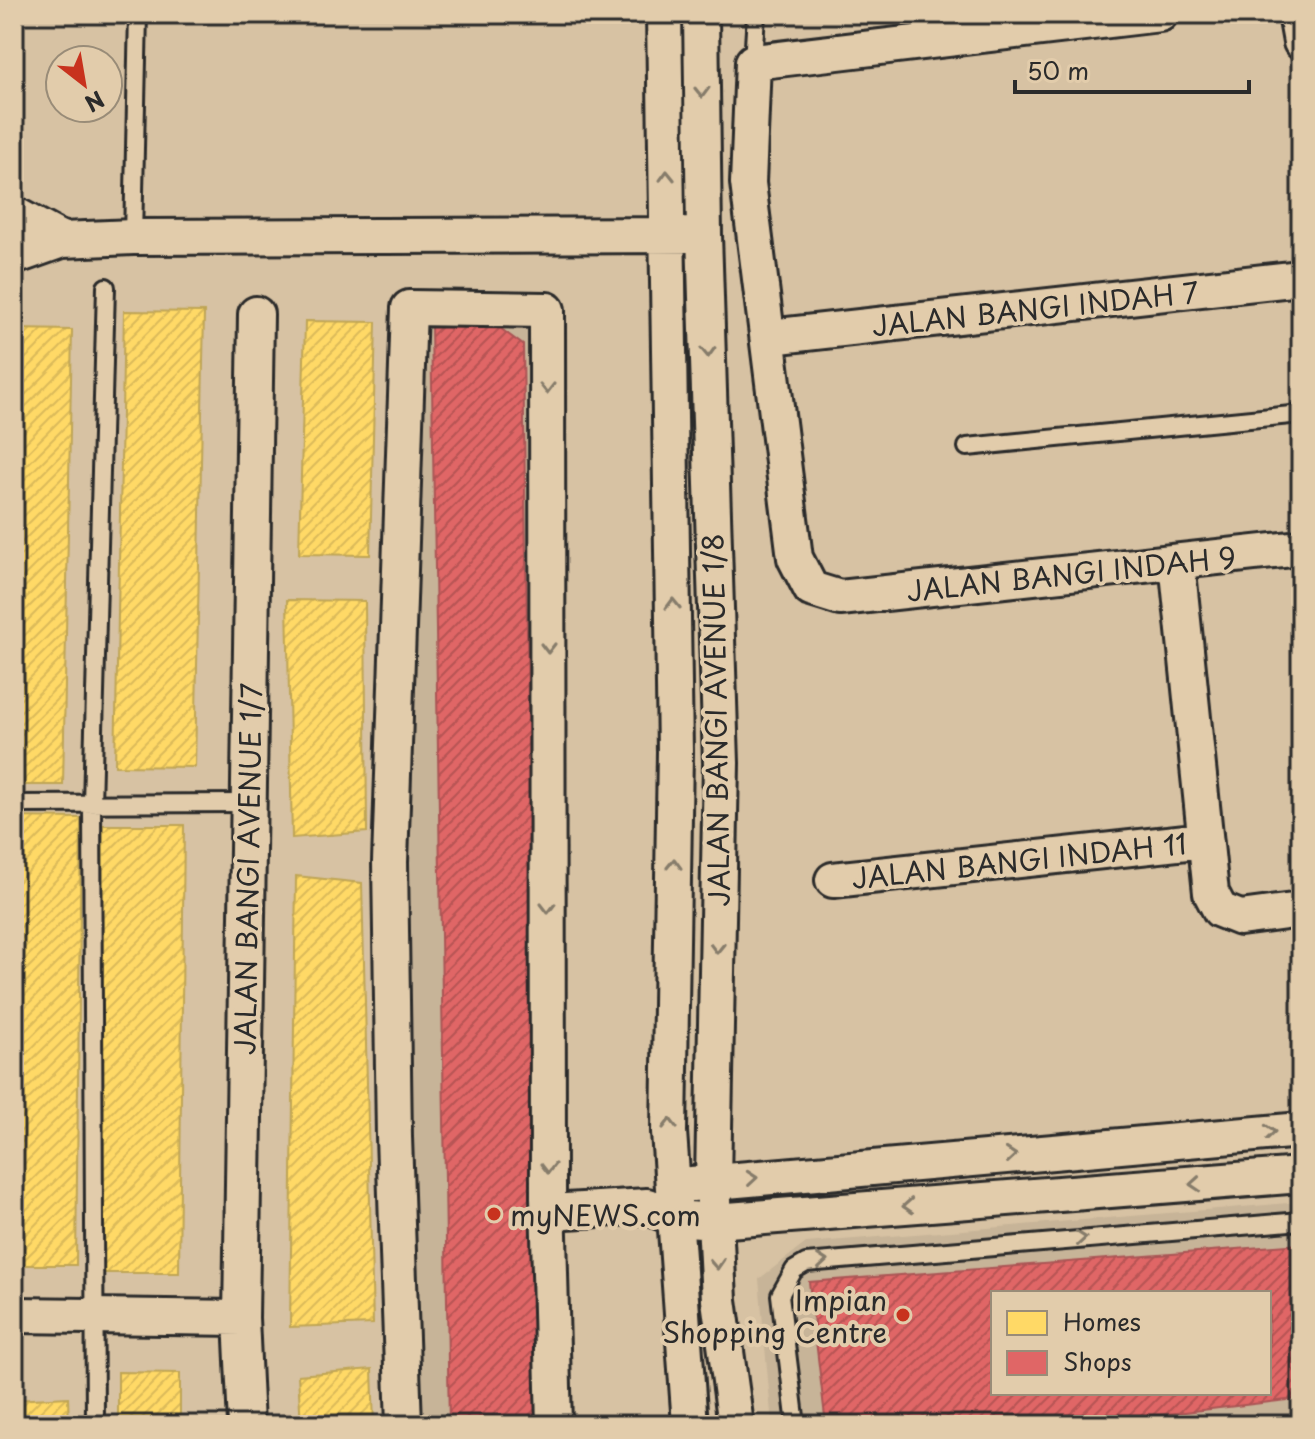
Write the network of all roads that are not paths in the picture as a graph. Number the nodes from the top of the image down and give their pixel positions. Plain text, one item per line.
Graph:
1 (138, 14) edge
2 (664, 14) edge
3 (701, 14) edge
4 (756, 14) edge
5 (1296, 14) edge
6 (1150, 15) edge
7 (1301, 42) edge
8 (753, 62) junction
9 (14, 214) edge
10 (668, 235) junction
11 (704, 235) junction
12 (133, 237) junction
13 (62, 240) junction
14 (14, 257) edge
15 (1301, 278) edge
16 (106, 287) dead end
17 (256, 314) dead end
18 (770, 337) junction
19 (1301, 414) edge
20 (967, 447) dead end
21 (1301, 548) edge
22 (1177, 562) junction
23 (247, 803) junction
24 (14, 804) edge
25 (92, 804) junction
26 (1205, 840) junction
27 (833, 880) dead end
28 (1301, 910) edge
29 (1301, 1130) edge
30 (1301, 1175) edge
31 (713, 1181) junction
32 (666, 1204) junction
33 (550, 1212) junction
34 (715, 1221) junction
35 (1301, 1221) edge
36 (14, 1315) edge
37 (94, 1316) junction
38 (241, 1318) junction
39 (95, 1425) edge
40 (246, 1425) edge
41 (404, 1425) edge
42 (554, 1425) edge
43 (690, 1425) edge
44 (736, 1425) edge
45 (796, 1425) edge

1 - 12 lane
10 -> 2 street, JALAN BANGI AVENUE 1/8
3 -> 11 street, JALAN BANGI AVENUE 1/8
4 - 8 lane
5 - 7 street
6 - 8 street
8 - 18 street
9 - 13 street
10 - 11 street
10 - 12 street
32 -> 10 street, JALAN BANGI AVENUE 1/8
11 -> 31 street, JALAN BANGI AVENUE 1/8
12 - 13 street
13 - 14 street
15 - 18 street, JALAN BANGI INDAH 7
16 - 25 lane
17 - 23 street, JALAN BANGI AVENUE 1/7
18 - 22 street, JALAN BANGI INDAH 9
19 - 20 lane
21 - 22 street, JALAN BANGI INDAH 9
22 - 26 street
23 - 25 lane
23 - 38 street, JALAN BANGI AVENUE 1/7
24 - 25 lane
25 - 37 lane
26 - 27 street, JALAN BANGI INDAH 11
26 - 28 street
31 -> 29 street
30 -> 34 street
31 - 32 street
31 - 34 street, JALAN BANGI AVENUE 1/8
32 - 33 street
32 - 34 street
32 - 43 street, JALAN BANGI AVENUE 1/8
41 -> 33 street
33 - 42 street
34 -> 44 street, JALAN BANGI AVENUE 1/8
45 -> 35 lane
36 - 37 street
37 - 38 street
37 - 39 lane
38 - 40 street, JALAN BANGI AVENUE 1/7

